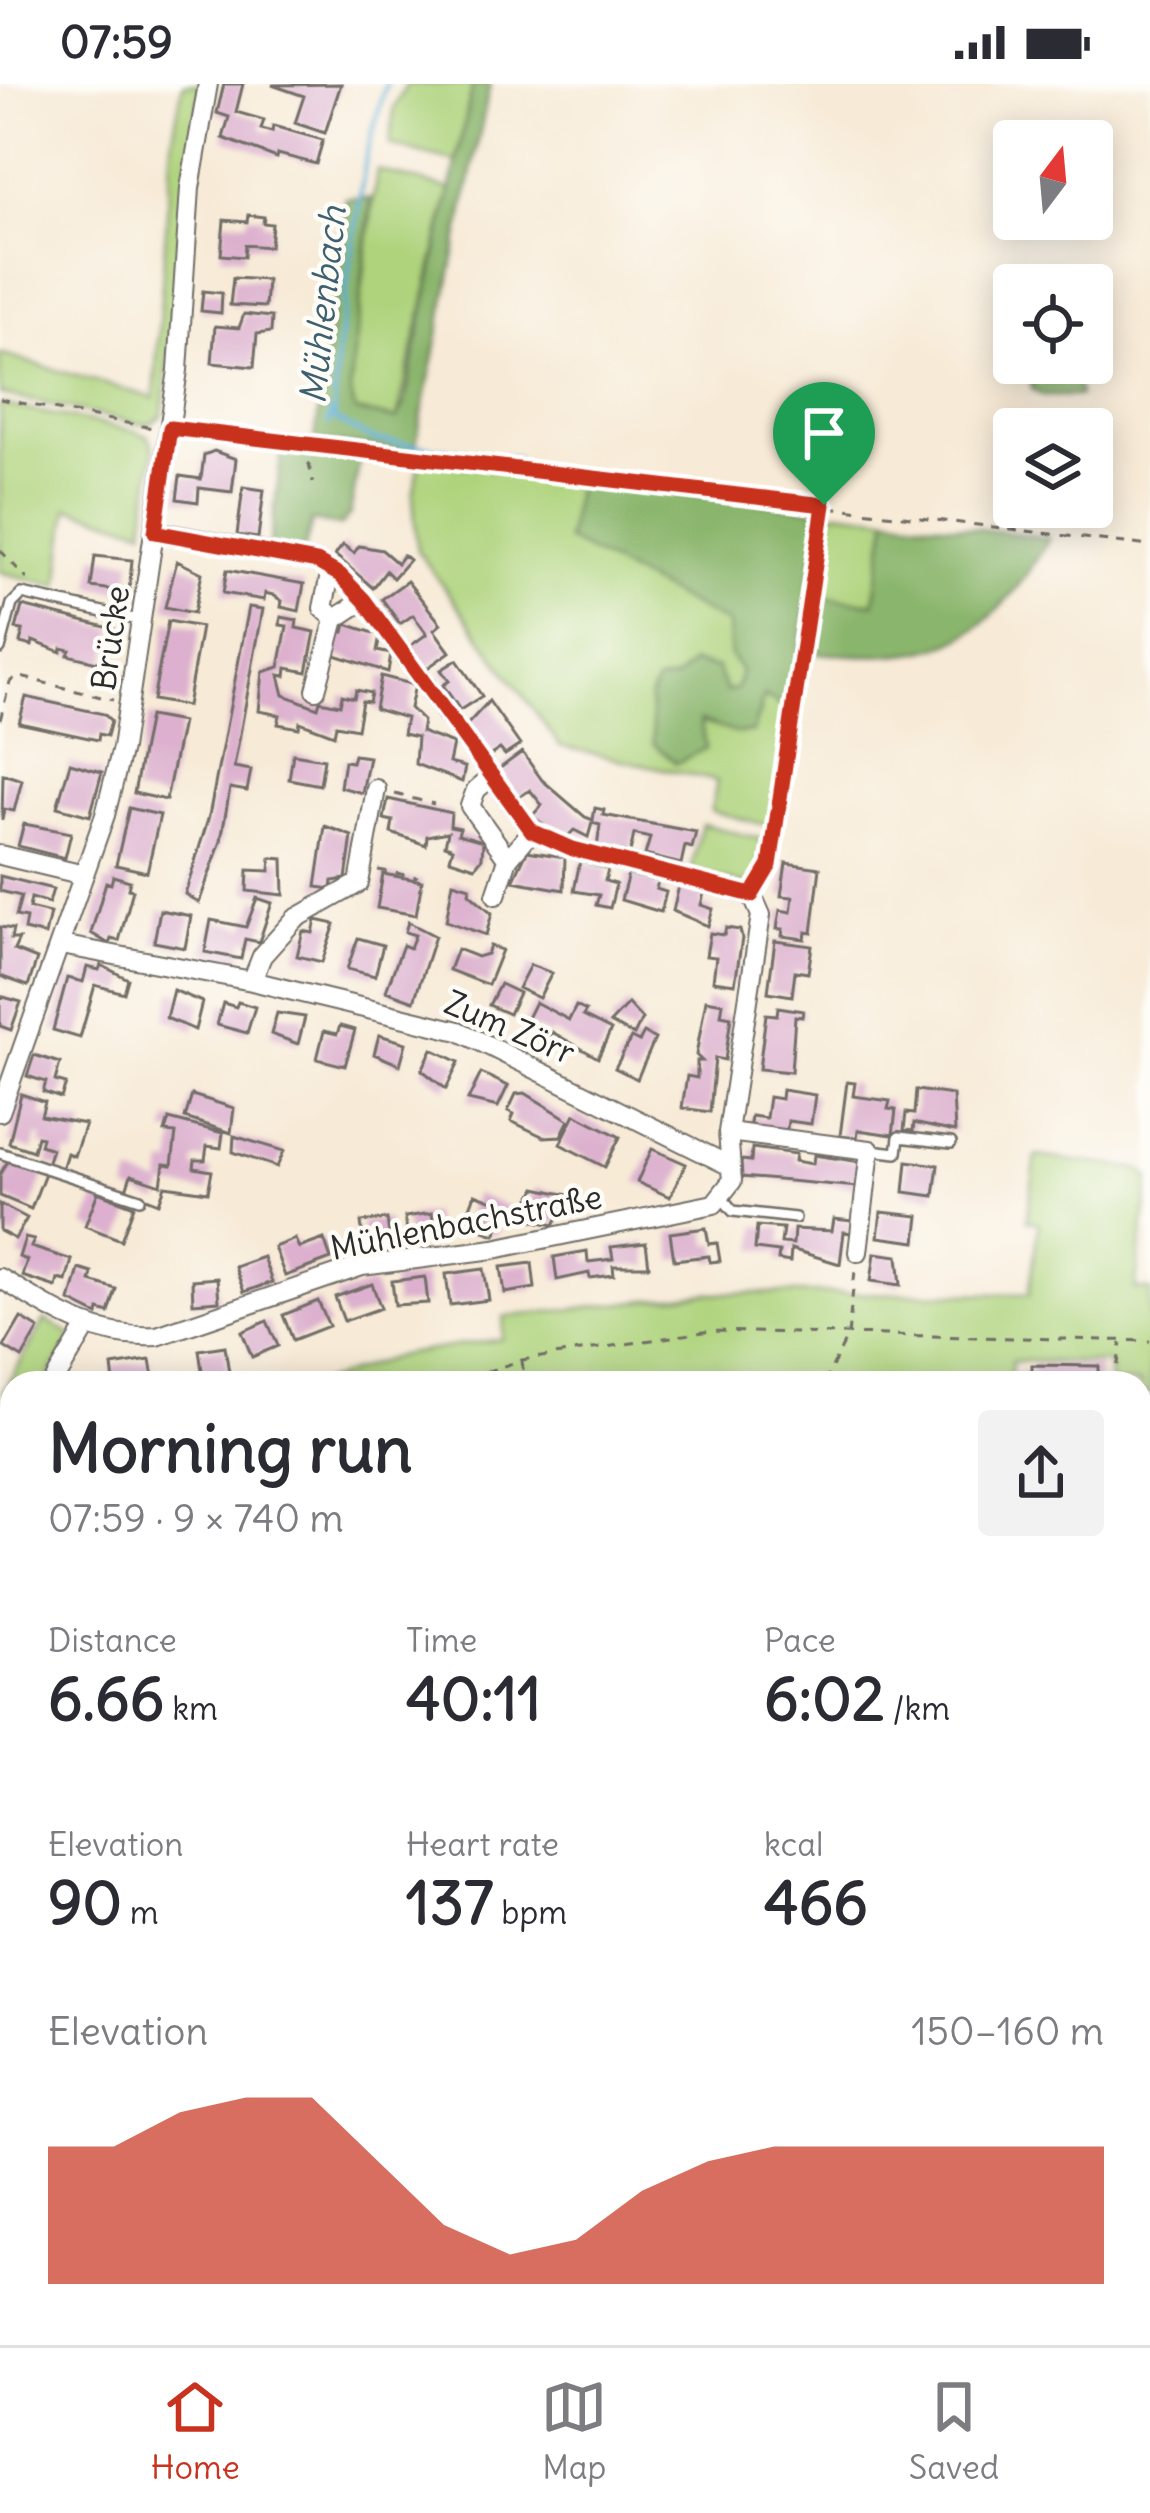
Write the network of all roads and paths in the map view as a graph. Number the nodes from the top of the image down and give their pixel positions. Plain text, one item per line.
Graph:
1 (208, 84) edge
2 (0, 399) edge
3 (170, 428) junction
4 (305, 443) junction
5 (313, 483) dead end
6 (824, 505) junction
7 (155, 532) junction
8 (1150, 546) edge
9 (0, 550) edge
10 (331, 570) junction
11 (34, 594) junction
12 (364, 600) junction
13 (335, 619) junction
14 (143, 621) junction
15 (0, 650) edge
16 (316, 690) dead end
17 (131, 704) junction
18 (0, 720) edge
19 (490, 778) junction
20 (376, 789) joint
21 (434, 804) dead end
22 (532, 831) junction
23 (775, 836) joint
24 (0, 855) edge
25 (508, 860) junction
26 (364, 868) junction
27 (84, 875) junction
28 (418, 877) dead end
29 (496, 895) dead end
30 (752, 895) junction
31 (61, 945) junction
32 (252, 981) junction
33 (9, 1059) edge
34 (0, 1112) edge
35 (728, 1132) junction
36 (951, 1143) dead end
37 (870, 1150) junction
38 (0, 1153) edge
39 (730, 1166) junction
40 (140, 1199) dead end
41 (723, 1199) junction
42 (795, 1218) dead end
43 (858, 1252) joint
44 (0, 1278) edge
45 (86, 1328) junction
46 (848, 1335) junction
47 (1121, 1340) junction
48 (1150, 1341) edge
49 (522, 1360) junction
50 (59, 1371) edge
51 (489, 1371) edge
52 (523, 1371) edge
53 (830, 1371) edge
54 (1116, 1371) edge

1 - 3 street, Brücke
2 - 3 path
3 - 4 path
3 - 7 street, Brücke
4 - 5 path
4 - 6 path
6 - 8 path
6 - 23 path
7 - 10 street
7 - 14 street, Brücke
9 - 11 path
10 - 12 street
10 - 13 street
11 - 14 lane
11 - 15 lane
12 - 13 street
12 - 19 street
13 - 16 street
14 - 17 street, Brücke
17 - 18 path
17 - 27 street, Brücke
19 - 22 street
19 - 25 street
20 - 21 path
20 - 26 street
22 - 25 street
22 - 30 street
23 - 30 lane
24 - 27 street
25 - 29 street
26 - 28 path
26 - 32 street
27 - 31 street, Brücke
30 - 35 street
31 - 32 street, Zum Zörr
31 - 33 street, Brücke
32 - 39 street, Zum Zörr
33 - 34 street, Brücke
35 - 37 street
35 - 39 street
36 - 37 lane
37 - 43 street
38 - 40 lane
39 - 41 street
41 - 42 lane
41 - 45 street, Mühlenbachstraße
43 - 46 path
44 - 45 street, Mühlenbachstraße
45 - 50 street
46 - 47 path
46 - 49 path
46 - 53 path
47 - 48 path
47 - 54 path
49 - 51 path
49 - 52 path

